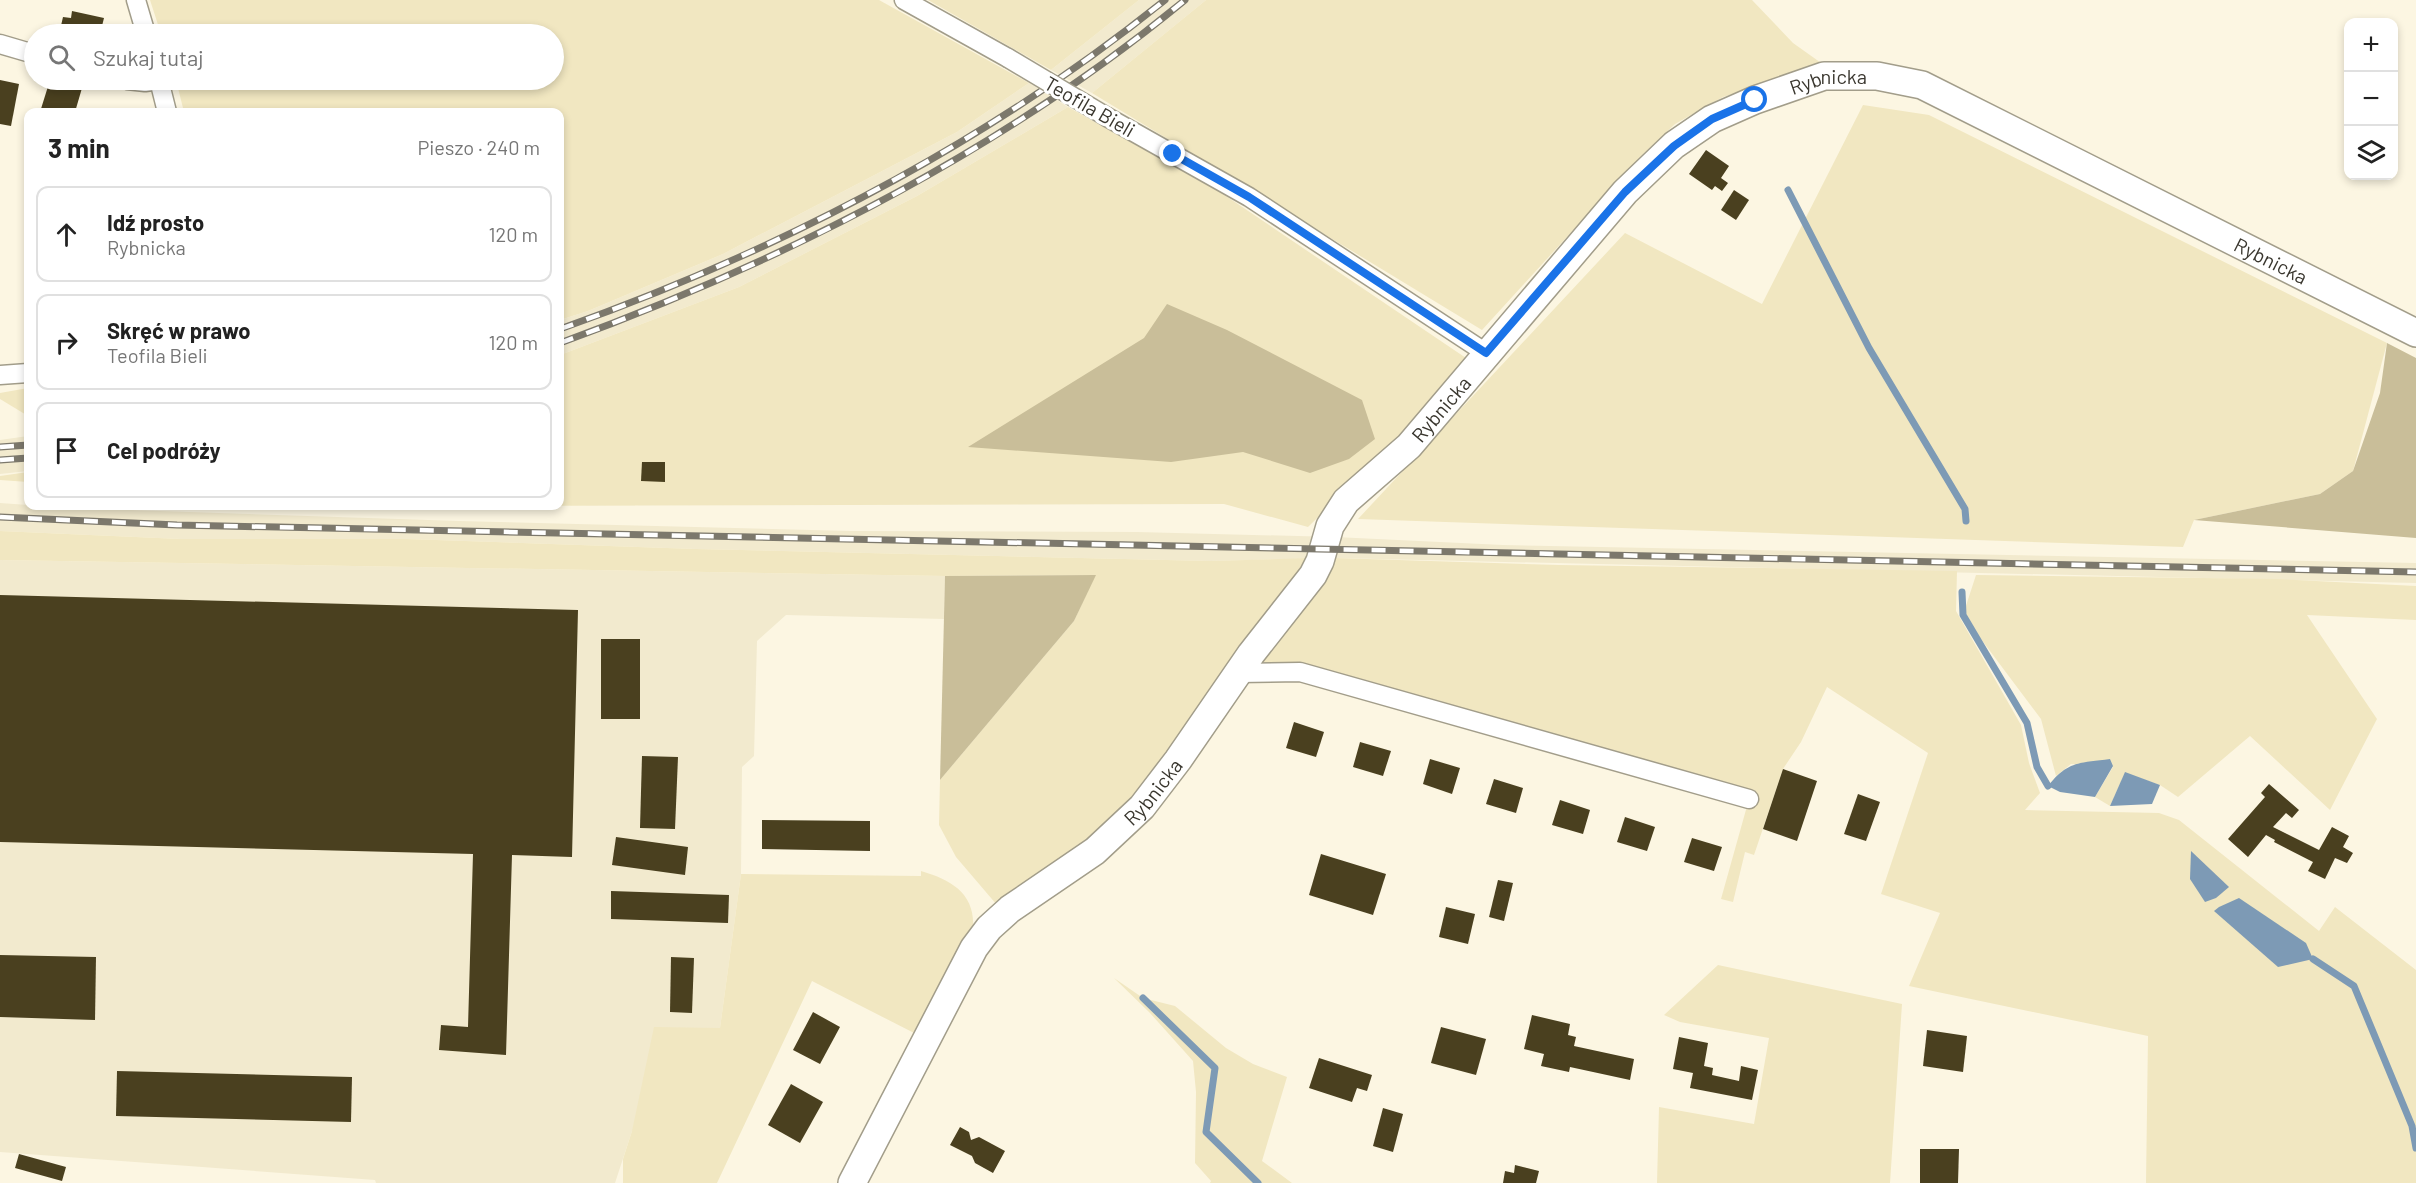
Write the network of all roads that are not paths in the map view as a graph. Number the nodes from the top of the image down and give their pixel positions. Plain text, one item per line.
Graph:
1 (136, 0) edge
2 (904, 0) edge
3 (143, 24) edge
4 (0, 44) edge
5 (24, 51) edge
6 (162, 90) edge
7 (166, 108) edge
8 (2416, 333) edge
9 (1486, 353) junction
10 (24, 374) edge
11 (0, 375) edge
12 (1238, 673) junction
13 (1749, 799) dead end
14 (852, 1183) edge

1 - 3 street
2 - 9 street, Teofila Bieli, bridge
4 - 5 street
6 - 7 street
8 - 9 street, Rybnicka
9 - 12 street, Rybnicka
10 - 11 street
12 - 13 street
12 - 14 street, Rybnicka

